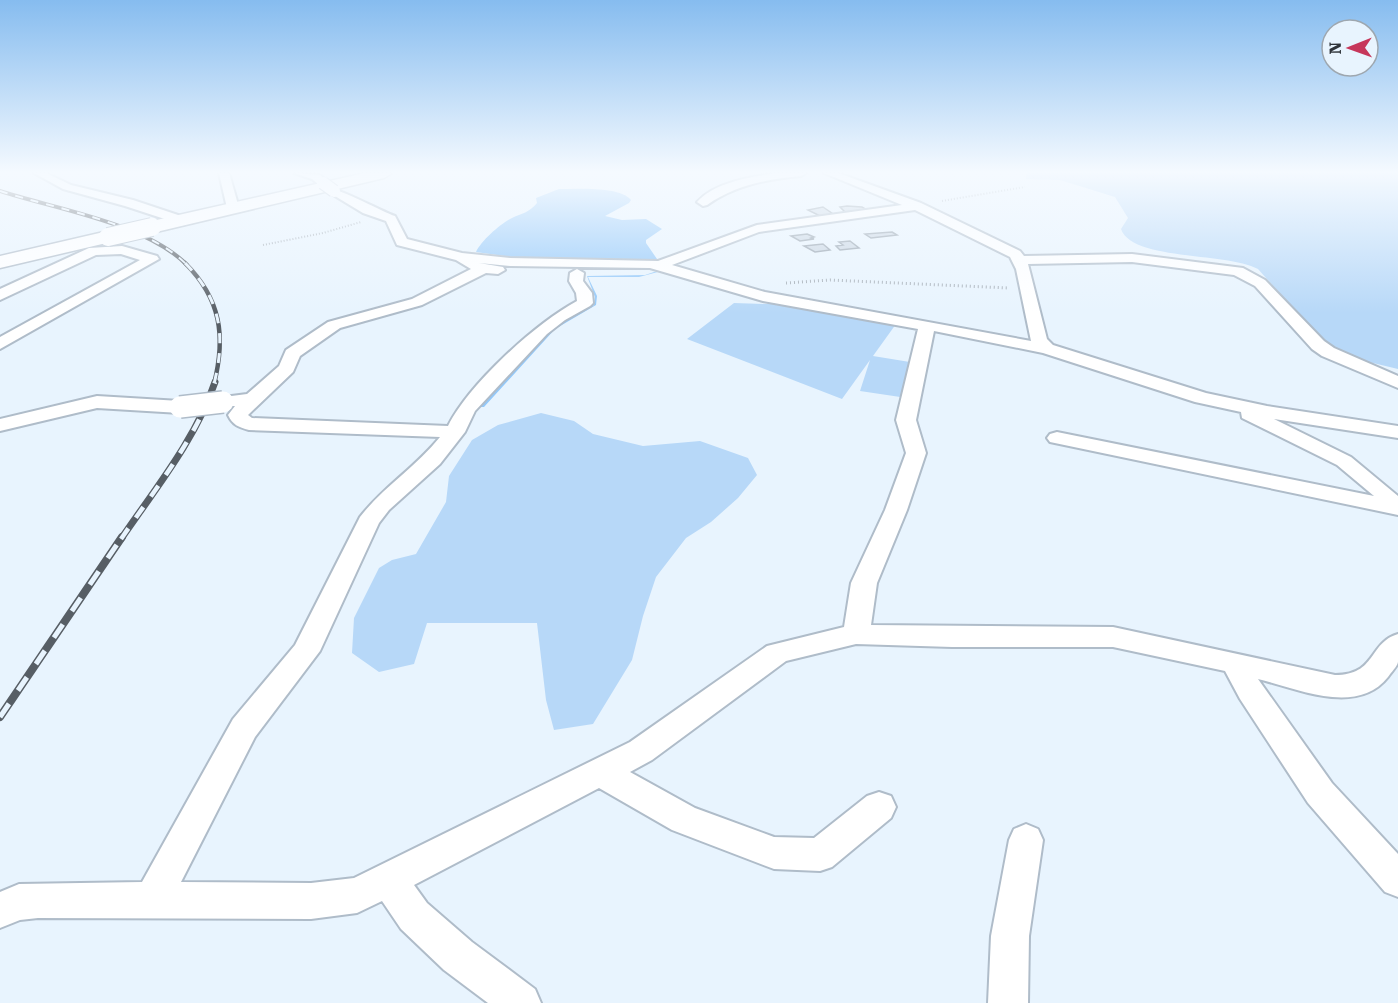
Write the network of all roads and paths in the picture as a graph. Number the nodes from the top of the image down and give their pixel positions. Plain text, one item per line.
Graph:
1 (180, 220) edge
2 (362, 220) edge
3 (392, 220) edge
4 (821, 220) edge
5 (946, 220) edge
6 (263, 245) dead end
7 (70, 246) junction
8 (0, 256) edge
9 (462, 257) junction
10 (1020, 260) junction
11 (0, 262) edge
12 (661, 265) junction
13 (484, 268) junction
14 (577, 273) junction
15 (1028, 288) junction
16 (750, 292) junction
17 (0, 295) edge
18 (927, 325) junction
19 (0, 344) edge
20 (1047, 349) junction
21 (1398, 383) edge
22 (252, 399) junction
23 (1235, 405) junction
24 (0, 425) edge
25 (455, 432) junction
26 (1398, 432) edge
27 (1057, 438) dead end
28 (1397, 508) edge
29 (856, 634) junction
30 (1398, 644) edge
31 (1235, 664) junction
32 (600, 772) junction
33 (879, 807) dead end
34 (1026, 840) dead end
35 (389, 880) junction
36 (1398, 880) edge
37 (153, 899) junction
38 (0, 910) edge
39 (521, 1003) edge
40 (1008, 1003) edge

1 - 7 highway, bridge
2 - 6 path
3 - 9 street
4 - 12 street
5 - 10 street
7 - 8 street
7 - 11 highway
9 - 12 street
9 - 13 street
10 - 15 street
10 - 21 street
12 - 14 street
12 - 16 street
13 - 14 street
13 - 22 street
14 - 25 street
15 - 16 path
15 - 20 street
16 - 18 street
17 - 19 street
18 - 20 street
18 - 29 street
20 - 23 street
22 - 24 street, bridge
22 - 25 street
23 - 26 street
23 - 28 street
25 - 37 street
27 - 28 street
29 - 31 street
29 - 32 street
30 - 31 street
31 - 36 street
32 - 33 street
32 - 35 street
34 - 40 street
35 - 37 street
35 - 39 street
37 - 38 street

